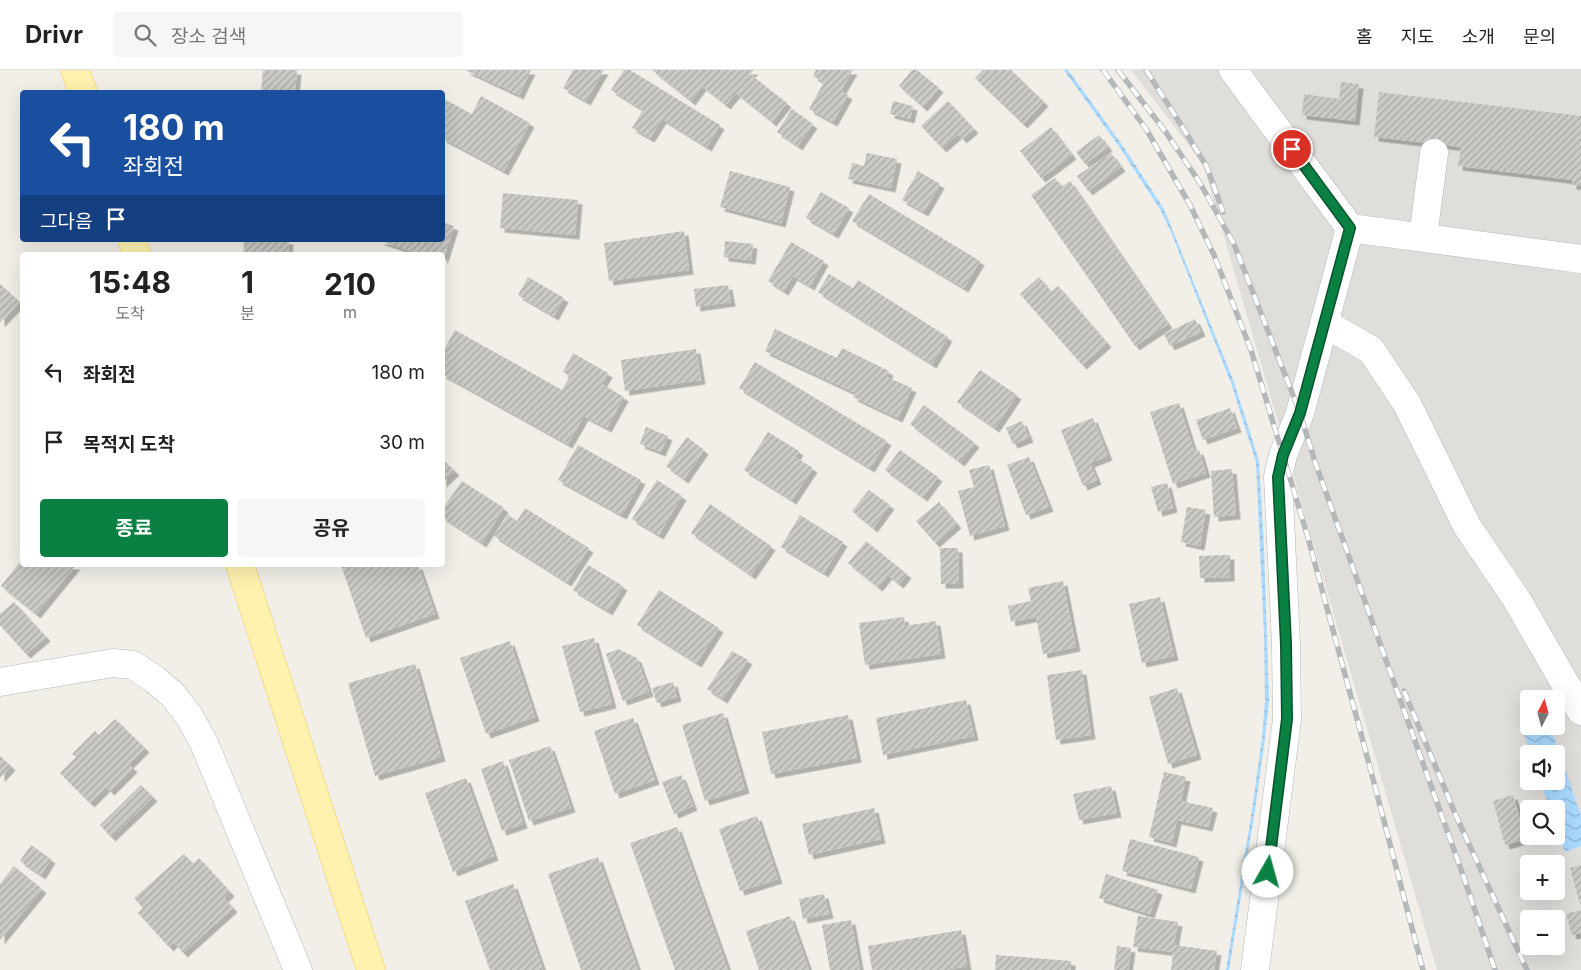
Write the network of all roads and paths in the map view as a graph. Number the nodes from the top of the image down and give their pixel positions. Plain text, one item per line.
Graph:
1 (75, 70) edge
2 (1233, 70) edge
3 (82, 90) edge
4 (1434, 153) dead end
5 (1350, 228) junction
6 (1423, 237) junction
7 (1581, 259) edge
8 (1324, 323) junction
9 (241, 567) edge
10 (0, 682) edge
11 (1581, 711) edge
12 (298, 970) edge
13 (372, 970) edge
14 (1255, 970) edge

1 - 3 main road
2 - 5 street
4 - 6 street
5 - 6 street
5 - 8 street
6 - 7 street
8 - 11 street
8 - 14 street
9 - 13 main road
10 - 12 street

